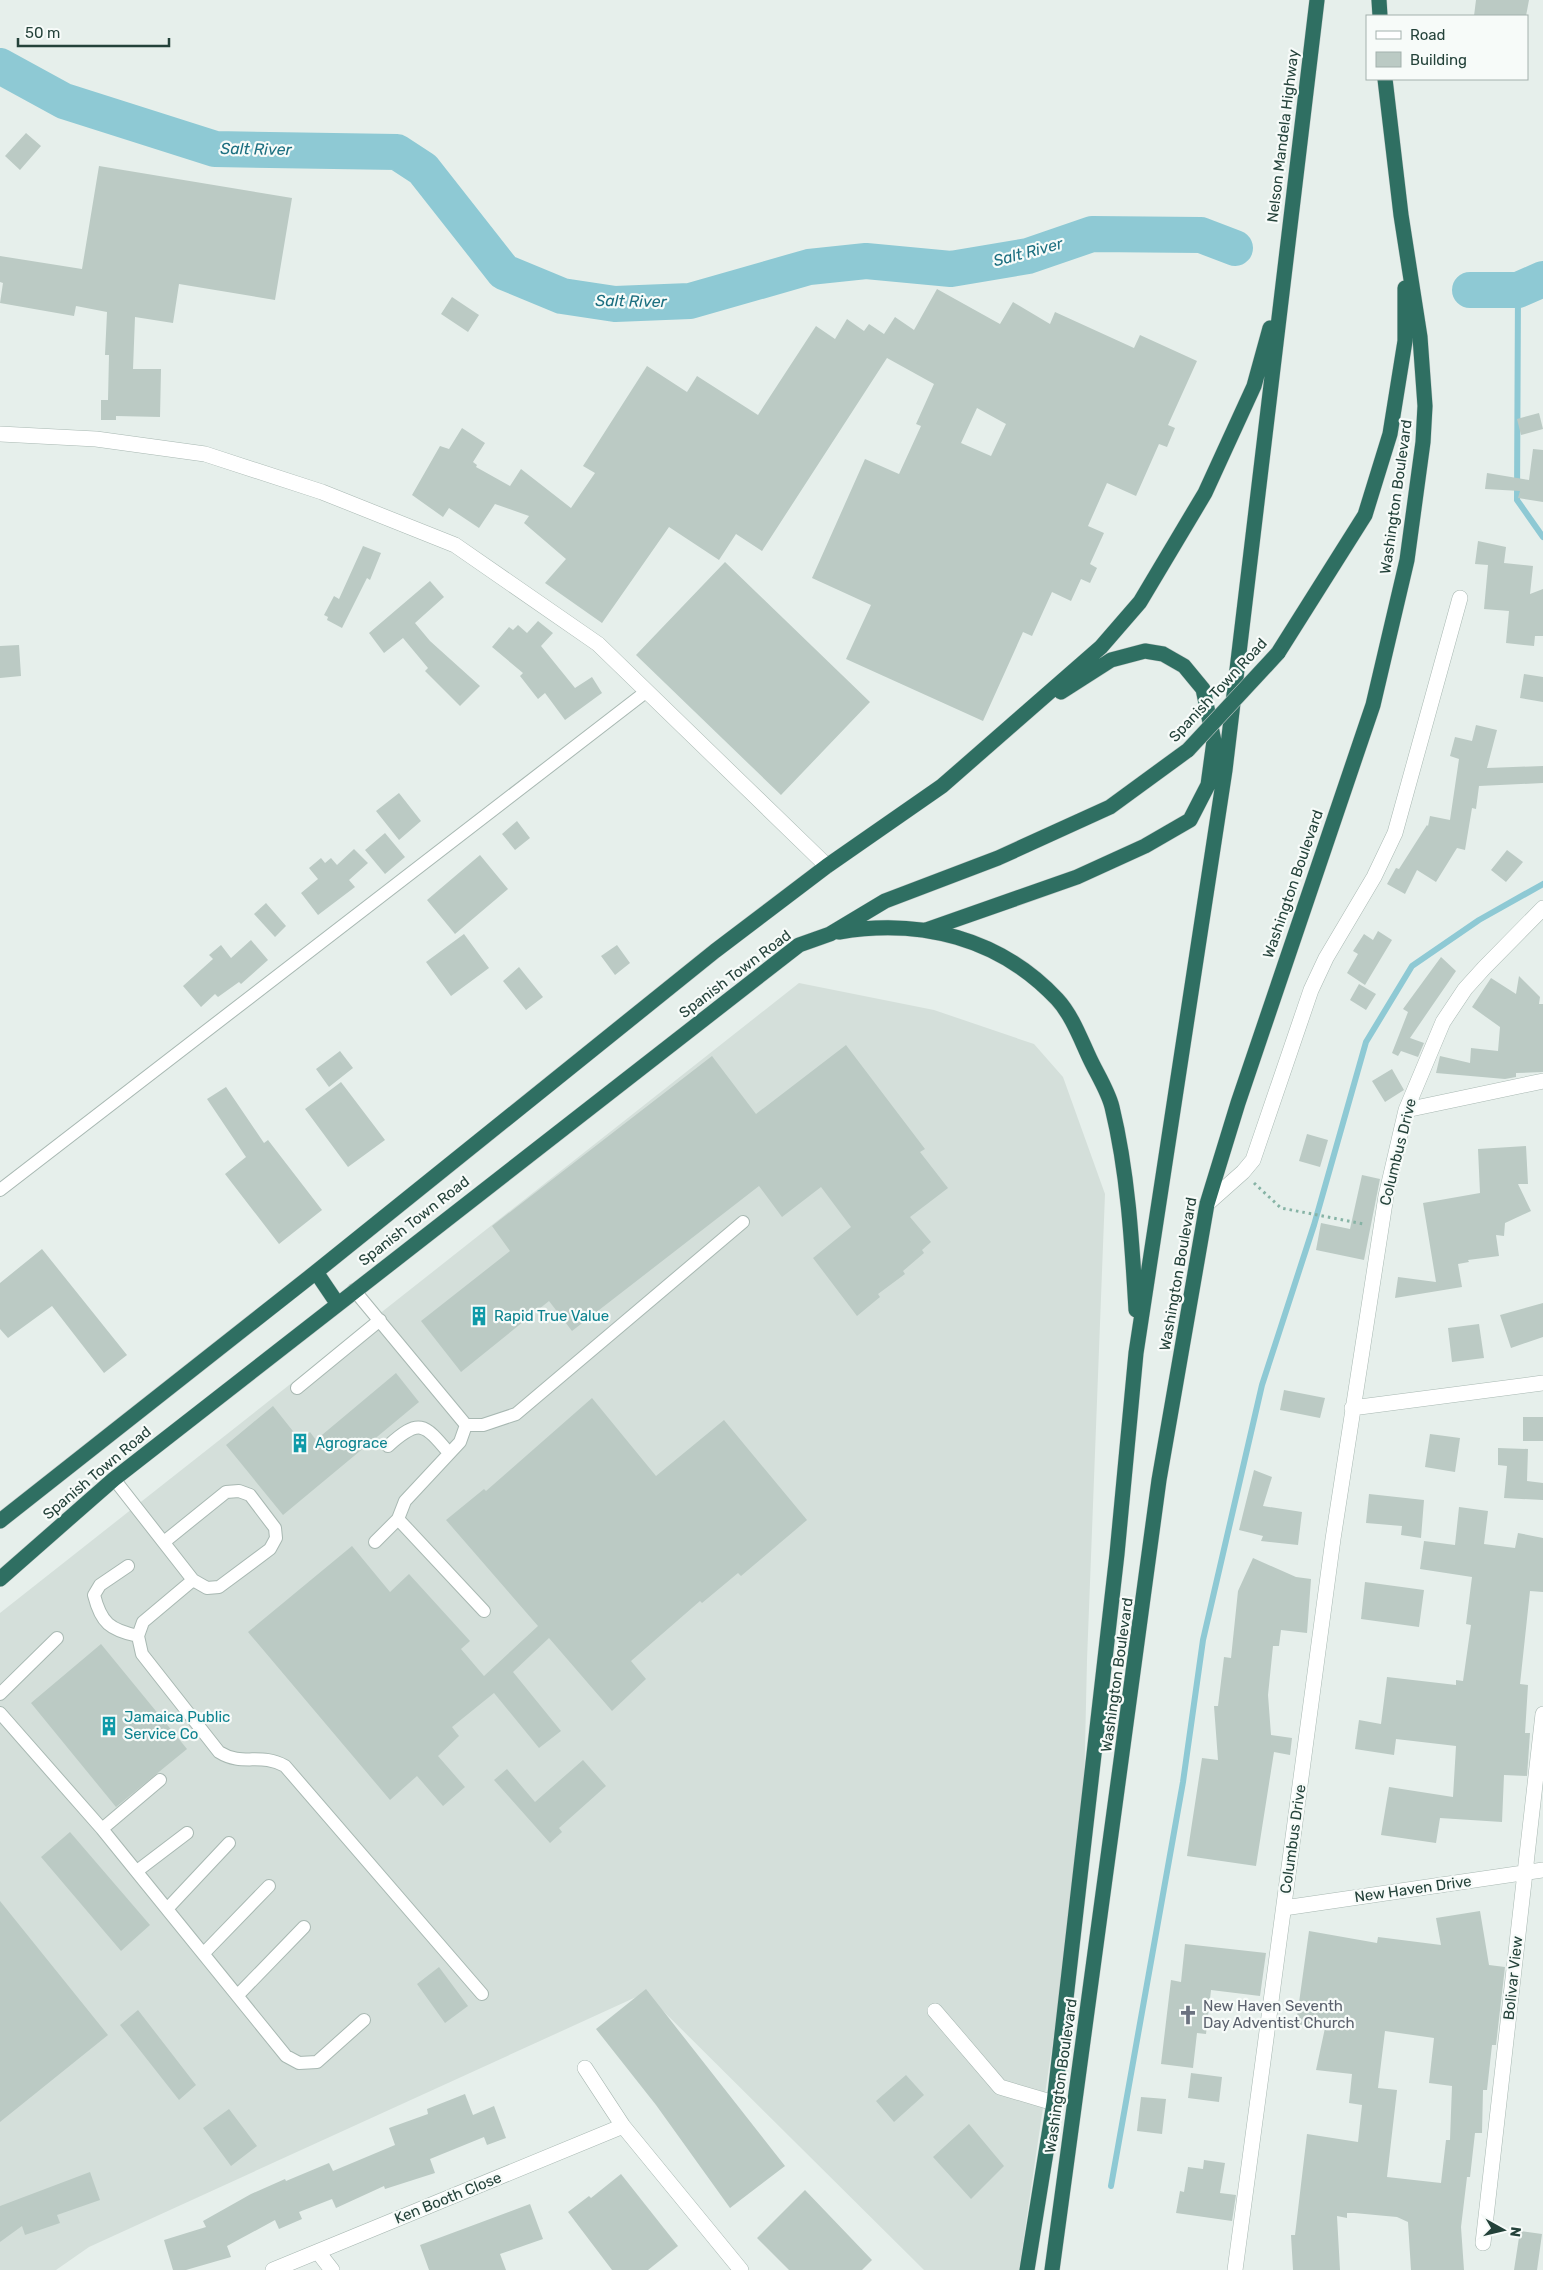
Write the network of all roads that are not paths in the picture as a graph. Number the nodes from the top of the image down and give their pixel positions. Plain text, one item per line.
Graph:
1 (1318, 0) edge
2 (1379, 0) edge
3 (1380, 15) edge
4 (1385, 80) edge
5 (1405, 249) junction
6 (1284, 276) junction
7 (0, 434) edge
8 (1460, 598) dead end
9 (647, 691) junction
10 (1023, 715) junction
11 (826, 866) junction
12 (1543, 908) edge
13 (926, 930) junction
14 (830, 934) junction
15 (1543, 1081) edge
16 (1406, 1110) junction
17 (0, 1190) edge
18 (1207, 1204) junction
19 (743, 1222) dead end
20 (316, 1272) junction
21 (354, 1290) junction
22 (337, 1303) junction
23 (380, 1320) junction
24 (1136, 1353) junction
25 (1543, 1383) edge
26 (297, 1388) dead end
27 (1352, 1408) junction
28 (466, 1425) junction
29 (388, 1446) dead end
30 (449, 1453) junction
31 (114, 1479) junction
32 (398, 1519) junction
33 (0, 1521) edge
34 (164, 1542) junction
35 (375, 1542) dead end
36 (128, 1566) dead end
37 (0, 1579) edge
38 (193, 1580) junction
39 (484, 1611) dead end
40 (138, 1636) junction
41 (57, 1638) dead end
42 (0, 1694) edge
43 (0, 1713) edge
44 (1543, 1714) edge
45 (160, 1780) dead end
46 (102, 1829) junction
47 (187, 1832) dead end
48 (228, 1843) dead end
49 (1543, 1870) edge
50 (137, 1872) junction
51 (1525, 1872) junction
52 (269, 1886) dead end
53 (1284, 1908) junction
54 (167, 1909) junction
55 (304, 1927) dead end
56 (204, 1953) junction
57 (482, 1994) dead end
58 (238, 1995) junction
59 (935, 2011) dead end
60 (364, 2020) dead end
61 (585, 2068) dead end
62 (1054, 2103) junction
63 (623, 2126) junction
64 (1483, 2243) dead end
65 (318, 2252) junction
66 (273, 2270) edge
67 (332, 2270) edge
68 (741, 2270) edge
69 (1027, 2270) edge
70 (1052, 2270) edge
71 (1236, 2270) edge

1 - 6 highway, Nelson Mandela Highway
2 - 3 highway
4 - 5 highway
5 - 14 highway, Spanish Town Road, bridge
5 - 18 highway, Washington Boulevard
6 - 10 highway, Spanish Town Road
6 - 24 highway, Washington Boulevard
7 - 9 street
8 - 18 street
9 - 11 street
9 - 17 lane
10 - 11 highway, Spanish Town Road
10 - 13 highway
11 - 20 highway, Spanish Town Road
12 - 16 street, Columbus Drive
13 - 14 highway
13 - 24 highway
14 - 21 highway, Spanish Town Road
15 - 16 street
16 - 27 street, Columbus Drive
18 - 70 highway, Washington Boulevard
19 - 28 lane
20 - 22 highway
20 - 33 highway, Spanish Town Road
21 - 22 highway, Spanish Town Road
21 - 23 lane
22 - 31 highway, Spanish Town Road
23 - 26 lane
23 - 28 lane
24 - 62 highway, Washington Boulevard
25 - 27 street
27 - 53 street, Columbus Drive
28 - 30 lane
29 - 30 lane
30 - 32 lane
31 - 34 lane
31 - 37 highway, Spanish Town Road
32 - 35 lane
32 - 39 lane
34 - 38 lane
34 - 38 lane
36 - 40 lane
38 - 40 lane
40 - 57 lane
41 - 42 lane
43 - 46 lane
44 - 51 street, Bolivar View
45 - 46 lane
46 - 50 lane
47 - 50 lane
48 - 54 lane
49 - 51 street, New Haven Drive
50 - 54 lane
51 - 53 street, New Haven Drive
51 - 64 street, Bolivar View
52 - 56 lane
53 - 71 street, Columbus Drive
54 - 56 lane
55 - 58 lane
56 - 58 lane
58 - 60 lane
59 - 62 street
61 - 63 street
62 - 69 highway, Washington Boulevard
63 - 65 street, Ken Booth Close
63 - 68 street
65 - 66 street, Ken Booth Close
65 - 67 street

